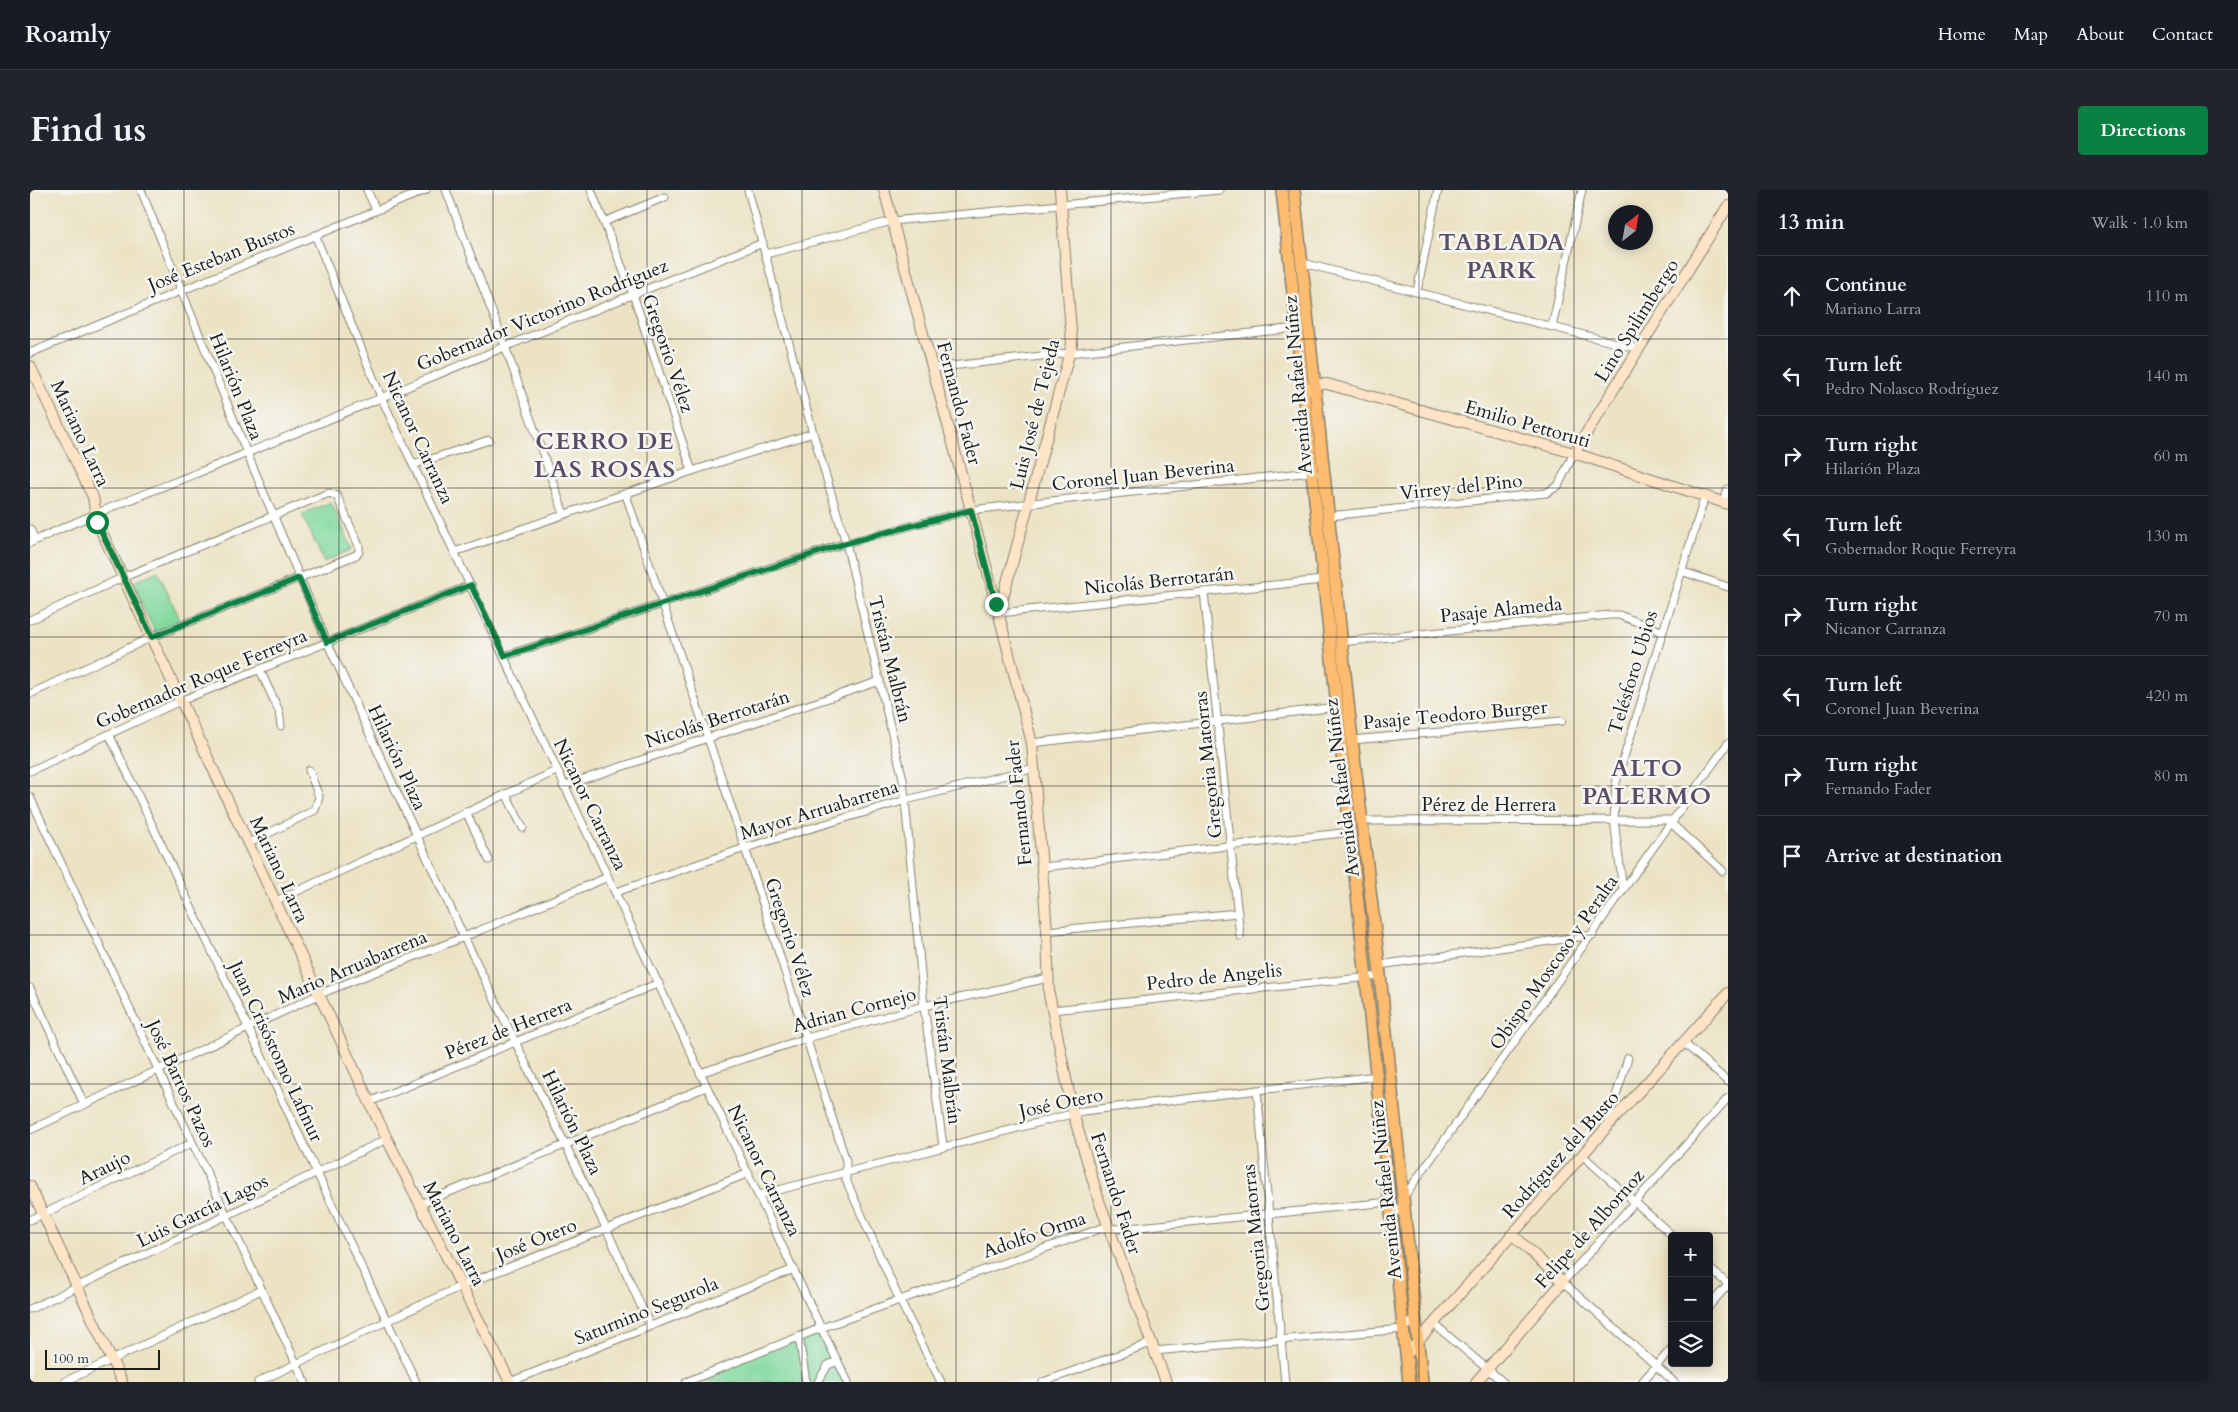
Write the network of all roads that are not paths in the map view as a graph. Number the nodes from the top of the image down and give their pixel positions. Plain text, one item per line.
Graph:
1 (141, 190) edge
2 (367, 190) edge
3 (426, 190) edge
4 (446, 190) edge
5 (591, 190) edge
6 (748, 190) edge
7 (884, 190) edge
8 (1060, 190) edge
9 (1219, 190) edge
10 (1282, 190) edge
11 (1294, 190) edge
12 (1438, 190) edge
13 (1582, 190) edge
14 (665, 197) dead end
15 (1061, 206) junction
16 (1728, 206) edge
17 (376, 210) junction
18 (892, 221) junction
19 (604, 222) junction
20 (315, 235) junction
21 (763, 243) junction
22 (766, 254) junction
23 (1303, 264) junction
24 (182, 290) junction
25 (1417, 291) junction
26 (633, 294) junction
27 (1552, 327) junction
28 (1296, 328) junction
29 (505, 346) junction
30 (1639, 349) junction
31 (1071, 351) junction
32 (30, 353) edge
33 (30, 366) edge
34 (932, 368) junction
35 (1316, 384) junction
36 (1303, 392) junction
37 (381, 397) junction
38 (813, 433) junction
39 (489, 440) dead end
40 (247, 453) junction
41 (1574, 453) junction
42 (413, 465) junction
43 (692, 471) junction
44 (1311, 472) junction
45 (1324, 481) junction
46 (1728, 489) edge
47 (626, 495) junction
48 (1705, 496) junction
49 (1030, 503) junction
50 (1726, 503) edge
51 (971, 510) junction
52 (95, 513) junction
53 (564, 514) junction
54 (1329, 516) junction
55 (273, 517) junction
56 (30, 529) edge
57 (33, 541) edge
58 (846, 543) junction
59 (454, 552) junction
60 (1681, 571) junction
61 (124, 577) junction
62 (299, 578) junction
63 (1323, 580) junction
64 (471, 585) junction
65 (1728, 587) edge
66 (1204, 592) junction
67 (664, 604) junction
68 (998, 613) junction
69 (30, 620) edge
70 (1662, 631) junction
71 (152, 637) junction
72 (327, 642) junction
73 (1341, 642) junction
74 (505, 656) junction
75 (260, 670) junction
76 (880, 681) junction
77 (30, 694) edge
78 (180, 701) junction
79 (1338, 706) junction
80 (1218, 720) junction
81 (1562, 721) dead end
82 (281, 726) dead end
83 (109, 734) junction
84 (708, 738) junction
85 (1352, 740) junction
86 (1032, 742) junction
87 (1728, 743) edge
88 (1035, 768) junction
89 (309, 770) dead end
90 (30, 771) edge
91 (556, 771) junction
92 (563, 786) junction
93 (506, 794) junction
94 (30, 798) edge
95 (906, 800) junction
96 (466, 812) junction
97 (1614, 820) junction
98 (1363, 821) junction
99 (1673, 822) junction
100 (523, 828) dead end
101 (1351, 832) junction
102 (417, 836) junction
103 (249, 843) junction
104 (1232, 846) junction
105 (745, 848) junction
106 (489, 860) dead end
107 (1043, 867) junction
108 (1723, 871) dead end
109 (608, 877) junction
110 (1623, 890) junction
111 (616, 892) junction
112 (276, 901) junction
113 (1238, 913) junction
114 (1047, 931) junction
115 (1593, 935) junction
116 (1240, 936) dead end
117 (464, 938) junction
118 (1380, 970) junction
119 (1366, 976) junction
120 (1048, 978) junction
121 (658, 983) junction
122 (30, 988) edge
123 (1728, 993) edge
124 (319, 995) junction
125 (924, 1006) junction
126 (1052, 1010) junction
127 (249, 1028) junction
128 (807, 1038) junction
129 (516, 1043) junction
130 (1684, 1043) junction
131 (1628, 1058) dead end
132 (158, 1071) junction
133 (700, 1073) junction
134 (1376, 1076) junction
135 (1728, 1082) edge
136 (706, 1087) junction
137 (1257, 1090) junction
138 (1728, 1098) edge
139 (369, 1102) junction
140 (84, 1104) junction
141 (1073, 1113) junction
142 (1606, 1128) junction
143 (30, 1130) edge
144 (387, 1139) junction
145 (192, 1143) junction
146 (565, 1143) junction
147 (943, 1146) junction
148 (1582, 1155) junction
149 (846, 1170) junction
150 (316, 1172) junction
151 (749, 1173) junction
152 (30, 1186) edge
153 (759, 1195) junction
154 (1403, 1198) junction
155 (1389, 1202) junction
156 (1636, 1202) junction
157 (420, 1204) junction
158 (43, 1214) junction
159 (1268, 1214) junction
160 (227, 1216) junction
161 (1405, 1217) junction
162 (30, 1220) edge
163 (606, 1228) junction
164 (1110, 1228) junction
165 (1670, 1232) edge
166 (1512, 1234) junction
167 (794, 1269) junction
168 (1713, 1271) edge
169 (1564, 1282) junction
170 (1728, 1284) edge
171 (78, 1286) junction
172 (462, 1286) junction
173 (261, 1290) junction
174 (899, 1299) junction
175 (1713, 1301) edge
176 (30, 1309) edge
177 (1416, 1311) junction
178 (387, 1321) junction
179 (1434, 1324) junction
180 (650, 1326) junction
181 (821, 1328) junction
182 (1403, 1328) junction
183 (799, 1337) junction
184 (1281, 1339) junction
185 (1419, 1340) junction
186 (1152, 1347) junction
187 (1668, 1352) edge
188 (1406, 1355) junction
189 (112, 1360) junction
190 (838, 1361) junction
191 (297, 1364) junction
192 (1656, 1366) junction
193 (1487, 1369) junction
194 (64, 1382) edge
195 (122, 1382) edge
196 (258, 1382) edge
197 (305, 1382) edge
198 (416, 1382) edge
199 (510, 1382) edge
200 (686, 1382) edge
201 (806, 1382) edge
202 (818, 1382) edge
203 (848, 1382) edge
204 (941, 1382) edge
205 (1043, 1382) edge
206 (1166, 1382) edge
207 (1285, 1382) edge
208 (1409, 1382) edge
209 (1422, 1382) edge
210 (1476, 1382) edge
211 (1502, 1382) edge
212 (1642, 1382) edge
213 (1674, 1382) edge

1 - 24 street, Hilarión Plaza
2 - 17 street
3 - 17 street, José Esteban Bustos
4 - 29 street
5 - 19 street, Gregorio Vélez
6 - 21 street, Tristán Malbrán
7 - 18 main road, Fernando Fader
8 - 15 main road, Luis José de Tejeda
9 - 15 street
10 - 28 main road, Avenida Rafael Núñez
11 - 23 main road, Avenida Rafael Núñez
12 - 25 street
13 - 27 street
14 - 19 street
15 - 18 street
15 - 31 main road, Luis José de Tejeda
16 - 30 main road, Lino Spilimbergo
17 - 20 street, José Esteban Bustos
18 - 22 street
18 - 34 main road, Fernando Fader
19 - 26 street, Gregorio Vélez
20 - 24 street, José Esteban Bustos
20 - 37 street, Nicanor Carranza
21 - 22 street, Tristán Malbrán
21 - 26 street, Gobernador Victorino Rodríguez
22 - 38 street, Tristán Malbrán
23 - 25 street
23 - 35 main road, Avenida Rafael Núñez
24 - 32 street, José Esteban Bustos
24 - 40 street, Hilarión Plaza
25 - 27 street
26 - 29 street, Gobernador Victorino Rodríguez
26 - 43 street, Gregorio Vélez
27 - 30 street
28 - 31 street
28 - 36 main road, Avenida Rafael Núñez
29 - 37 street, Gobernador Victorino Rodríguez
29 - 53 street
30 - 41 main road, Lino Spilimbergo
31 - 34 street
31 - 49 main road, Luis José de Tejeda
33 - 52 main road, Mariano Larra
34 - 51 main road, Fernando Fader
35 - 36 main road
35 - 41 main road, Emilio Pettoruti
35 - 45 main road, Avenida Rafael Núñez
36 - 44 main road, Avenida Rafael Núñez
37 - 40 street, Gobernador Victorino Rodríguez
37 - 42 street, Nicanor Carranza
38 - 43 street
38 - 58 street, Tristán Malbrán
39 - 42 street
40 - 52 street, Gobernador Victorino Rodríguez
40 - 55 street, Hilarión Plaza
41 - 48 main road, Emilio Pettoruti
41 - 54 street, Virrey del Pino
42 - 59 street, Nicanor Carranza
43 - 47 street
44 - 45 street
44 - 49 street, Coronel Juan Beverina
44 - 63 main road, Avenida Rafael Núñez
45 - 54 main road, Avenida Rafael Núñez
46 - 50 street
47 - 53 street
47 - 67 street, Gregorio Vélez
48 - 50 main road, Emilio Pettoruti
48 - 60 street, Telésforo Ubios
49 - 51 street, Coronel Juan Beverina
49 - 68 main road, Luis José de Tejeda
51 - 58 street, Coronel Juan Beverina
51 - 68 main road, Fernando Fader
52 - 57 street, Gobernador Victorino Rodríguez
52 - 61 main road, Mariano Larra
53 - 59 street
54 - 73 main road, Avenida Rafael Núñez
55 - 61 street
55 - 62 street, Hilarión Plaza
55 - 62 street
56 - 57 street
58 - 67 street, Coronel Juan Beverina
58 - 76 street, Tristán Malbrán
59 - 64 street, Nicanor Carranza
60 - 65 street
60 - 70 street, Telésforo Ubios
61 - 69 street
61 - 71 main road, Mariano Larra
62 - 71 street
62 - 72 street, Hilarión Plaza
63 - 66 street, Nicolás Berrotarán
63 - 79 main road, Avenida Rafael Núñez
64 - 72 street, Gobernador Roque Ferreyra
64 - 74 street, Nicanor Carranza
66 - 68 street, Nicolás Berrotarán
66 - 80 street, Gregoria Matorras
67 - 74 street, Coronel Juan Beverina
67 - 84 street, Gregorio Vélez
68 - 86 main road, Fernando Fader
70 - 73 street, Pasaje Alameda
70 - 97 street, Telésforo Ubios
71 - 77 street
71 - 78 main road, Mariano Larra
72 - 75 street, Gobernador Roque Ferreyra
72 - 102 street, Hilarión Plaza
73 - 85 main road, Avenida Rafael Núñez
74 - 91 street, Nicanor Carranza
75 - 78 street, Gobernador Roque Ferreyra
75 - 82 street
76 - 84 street, Nicolás Berrotarán
76 - 95 street, Tristán Malbrán
78 - 83 street, Gobernador Roque Ferreyra
78 - 103 main road, Mariano Larra
79 - 80 street
79 - 101 main road, Avenida Rafael Núñez
80 - 86 street
80 - 104 street, Gregoria Matorras
81 - 85 street, Pasaje Teodoro Burger
83 - 90 street, Gobernador Roque Ferreyra
83 - 127 street, Juan Crisóstomo Lafinur
84 - 92 street, Nicolás Berrotarán
84 - 105 street, Gregorio Vélez
85 - 98 main road, Avenida Rafael Núñez
86 - 88 main road, Fernando Fader
87 - 99 street, Obispo Moscoso y Peralta
88 - 95 street, Mayor Arruabarrena
88 - 107 main road, Fernando Fader
89 - 103 street
91 - 92 street, Nicanor Carranza
91 - 93 street
92 - 109 street, Nicanor Carranza
93 - 96 street
93 - 100 street
94 - 132 street, José Barros Pazos
95 - 105 street, Mayor Arruabarrena
95 - 125 street, Tristán Malbrán
96 - 102 street
96 - 106 street
97 - 98 street, Pérez de Herrera
97 - 99 street, Pérez de Herrera
97 - 110 street, Telésforo Ubios
98 - 118 main road, Avenida Rafael Núñez
99 - 108 street
99 - 110 street, Obispo Moscoso y Peralta
101 - 104 street
101 - 119 main road, Avenida Rafael Núñez
102 - 112 street
102 - 117 street, Hilarión Plaza
103 - 112 main road, Mariano Larra
104 - 107 street
104 - 113 street, Gregoria Matorras
105 - 111 street, Mayor Arruabarrena
105 - 128 street, Gregorio Vélez
107 - 114 main road, Fernando Fader
109 - 111 street, Nicanor Carranza
109 - 117 street, Mario Arruabarrena
110 - 115 street, Obispo Moscoso y Peralta
111 - 121 street, Nicanor Carranza
112 - 124 main road, Mariano Larra
113 - 114 street
113 - 116 street, Gregoria Matorras
114 - 120 main road, Fernando Fader
115 - 118 street, Pedro de Angelis
115 - 154 street, Obispo Moscoso y Peralta
117 - 124 street, Mario Arruabarrena
117 - 129 street, Hilarión Plaza
118 - 119 street, Pedro de Angelis
118 - 154 main road, Avenida Rafael Núñez
119 - 126 street, Pedro de Angelis
119 - 134 main road, Avenida Rafael Núñez
120 - 125 street, Adrian Cornejo
120 - 126 main road, Fernando Fader
121 - 129 street, Pérez de Herrera
121 - 133 street, Nicanor Carranza
122 - 140 street
123 - 130 main road, Rodríguez del Busto
124 - 127 street, Mario Arruabarrena
124 - 139 main road, Mariano Larra
125 - 128 street, Adrian Cornejo
125 - 147 street, Tristán Malbrán
126 - 141 main road, Fernando Fader
127 - 132 street, Mario Arruabarrena
127 - 150 street, Juan Crisóstomo Lafinur
128 - 133 street, Adrian Cornejo
128 - 149 street, Gregorio Vélez
129 - 139 street, Pérez de Herrera
129 - 146 street, Hilarión Plaza
130 - 135 street
130 - 142 main road, Rodríguez del Busto
131 - 142 street
132 - 140 street, Mario Arruabarrena
132 - 145 street, José Barros Pazos
133 - 136 street, Nicanor Carranza
134 - 137 street, José Otero
134 - 155 main road, Avenida Rafael Núñez
136 - 146 street
136 - 151 street, Nicanor Carranza
137 - 141 street, José Otero
137 - 159 street, Gregoria Matorras
138 - 156 street, Felipe de Albornoz
139 - 144 main road, Mariano Larra
140 - 143 street, Mario Arruabarrena
141 - 147 street, José Otero
141 - 164 main road, Fernando Fader
142 - 148 main road, Rodríguez del Busto
144 - 150 street, Luis García Lagos
144 - 157 main road, Mariano Larra
145 - 158 street, Araujo
145 - 160 street, José Barros Pazos
146 - 157 street
146 - 163 street, Hilarión Plaza
147 - 149 street, José Otero
148 - 156 street
148 - 166 main road, Rodríguez del Busto
149 - 153 street, José Otero
149 - 174 street, Gregorio Vélez
150 - 160 street, Luis García Lagos
150 - 178 street, Juan Crisóstomo Lafinur
151 - 153 street, Nicanor Carranza
151 - 163 street, José Otero
152 - 158 main road
153 - 167 street, Nicanor Carranza
154 - 161 main road, Avenida Rafael Núñez
155 - 159 street, Adolfo Orma
155 - 161 street
155 - 182 main road, Avenida Rafael Núñez
156 - 165 street
156 - 169 street, Felipe de Albornoz
157 - 172 main road, Mariano Larra
158 - 162 street, Araujo
158 - 171 main road
159 - 164 street, Adolfo Orma
159 - 184 street, Gregoria Matorras
160 - 171 street, Luis García Lagos
160 - 173 street, José Barros Pazos
161 - 177 main road, Avenida Rafael Núñez
163 - 172 street, José Otero
163 - 180 street, Hilarión Plaza
164 - 174 street, Adolfo Orma
164 - 186 main road, Fernando Fader
166 - 169 main road
166 - 179 main road, Rodríguez del Busto
167 - 180 street, Saturnino Segurola
167 - 181 street, Nicanor Carranza
168 - 170 street
169 - 192 street
169 - 193 main road, Felipe de Albornoz
170 - 175 street
171 - 176 street, Luis García Lagos
171 - 189 main road
172 - 178 street, José Otero
172 - 199 main road, Mariano Larra
173 - 189 street
173 - 191 street, José Barros Pazos
174 - 181 street, Adolfo Orma
174 - 204 street, Gregorio Vélez
177 - 182 street
177 - 185 main road, Avenida Rafael Núñez
178 - 191 street, José Otero
178 - 198 street, Juan Crisóstomo Lafinur
179 - 185 main road, Rodríguez del Busto
179 - 193 street
180 - 199 street, Saturnino Segurola
181 - 183 street, Adolfo Orma
181 - 190 street, Nicanor Carranza
182 - 184 street
182 - 188 main road, Avenida Rafael Núñez
183 - 200 street, Adolfo Orma
183 - 201 street
184 - 186 street
184 - 207 street, Gregoria Matorras
185 - 188 main road, Rodríguez del Busto
185 - 209 main road, Avenida Rafael Núñez
186 - 205 street
186 - 206 main road, Fernando Fader
187 - 192 street
188 - 208 main road, Avenida Rafael Núñez
189 - 194 street
189 - 195 main road
190 - 202 street
190 - 203 street, Nicanor Carranza
191 - 196 street, José Otero
191 - 197 street, José Barros Pazos
192 - 212 street
192 - 213 street
193 - 210 main road, Felipe de Albornoz
193 - 211 street

